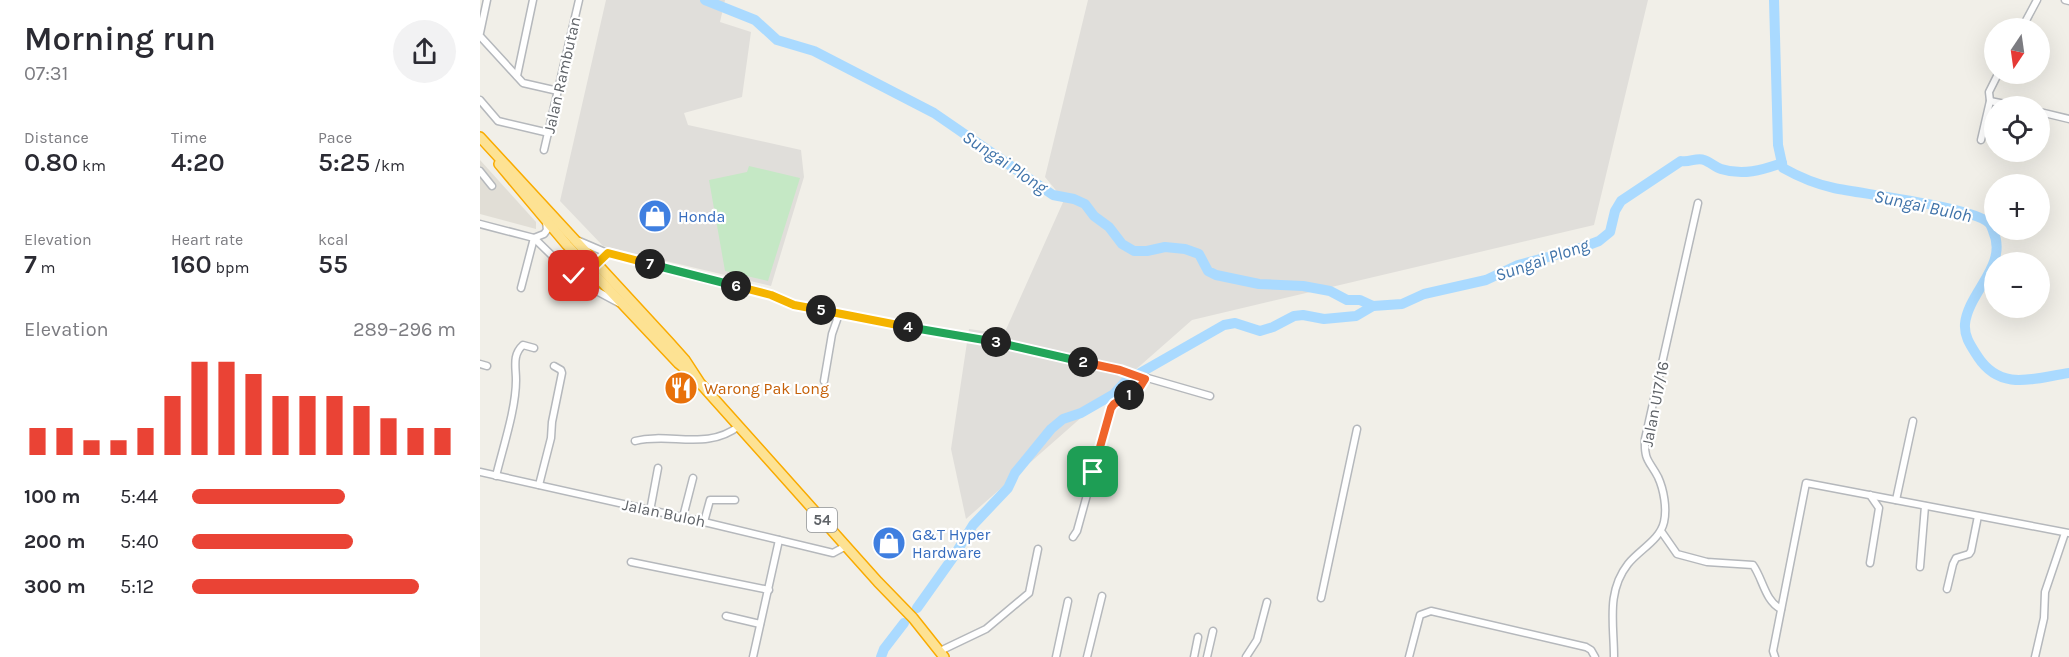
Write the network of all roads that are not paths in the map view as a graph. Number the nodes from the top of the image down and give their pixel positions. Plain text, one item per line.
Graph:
1 (487, 0) edge
2 (533, 0) edge
3 (579, 0) edge
4 (2037, 0) edge
5 (2027, 18) edge
6 (480, 35) edge
7 (517, 76) junction
8 (558, 91) junction
9 (480, 100) edge
10 (2050, 114) edge
11 (2069, 118) edge
12 (1984, 127) edge
13 (549, 133) junction
14 (483, 140) edge
15 (1981, 140) dead end
16 (544, 150) dead end
17 (480, 171) edge
18 (492, 186) dead end
19 (1698, 203) dead end
20 (546, 221) junction
21 (480, 224) edge
22 (534, 238) junction
23 (575, 240) junction
24 (608, 253) junction
25 (593, 267) junction
26 (574, 276) junction
27 (521, 288) dead end
28 (622, 305) junction
29 (839, 314) junction
30 (534, 348) dead end
31 (554, 366) dead end
32 (693, 374) junction
33 (1145, 379) junction
34 (824, 381) dead end
35 (1210, 396) dead end
36 (1913, 421) dead end
37 (739, 426) junction
38 (1357, 429) dead end
39 (635, 441) dead end
40 (658, 468) dead end
41 (480, 472) edge
42 (496, 476) junction
43 (693, 478) dead end
44 (538, 485) junction
45 (1870, 495) junction
46 (735, 500) dead end
47 (1896, 500) junction
48 (1925, 506) junction
49 (650, 511) junction
50 (1978, 516) junction
51 (683, 517) junction
52 (704, 522) junction
53 (1661, 531) junction
54 (2067, 533) edge
55 (1073, 537) dead end
56 (778, 540) junction
57 (846, 546) junction
58 (1038, 549) dead end
59 (631, 562) dead end
60 (1870, 563) dead end
61 (1920, 567) dead end
62 (1947, 589) dead end
63 (769, 590) junction
64 (1102, 596) dead end
65 (1321, 598) dead end
66 (1068, 601) dead end
67 (1267, 602) dead end
68 (1781, 609) junction
69 (726, 616) dead end
70 (760, 624) junction
71 (1213, 631) dead end
72 (1198, 638) dead end
73 (942, 654) edge
74 (753, 657) edge
75 (1056, 657) edge
76 (1087, 657) edge
77 (1194, 657) edge
78 (1207, 657) edge
79 (1246, 657) edge
80 (1410, 657) edge
81 (1595, 657) edge
82 (1614, 657) edge
83 (1775, 657) edge
84 (2035, 657) edge

1 - 6 street
2 - 7 street
3 - 8 street, Jalan Rambutan
4 - 5 street
6 - 7 street
7 - 8 street
8 - 13 street, Jalan Rambutan
9 - 13 street
10 - 11 street
12 - 15 street
13 - 16 street, Jalan Rambutan
14 - 20 highway, 54
14 - 23 highway, 54
17 - 18 street
19 - 53 street, Jalan U17/16
20 - 22 street
20 - 25 highway, 54
21 - 22 street
22 - 26 street
22 - 27 street
23 - 24 street
23 - 25 highway, 54
24 - 25 street
24 - 29 street
25 - 26 street
25 - 28 highway, 54
25 - 32 highway, 54
26 - 28 street
28 - 32 highway, 54
29 - 33 street
29 - 34 street
30 - 42 street
31 - 44 street
32 - 37 highway, 54
33 - 35 street
33 - 55 street
36 - 47 street
37 - 39 street
37 - 57 highway, 54
38 - 65 street
40 - 49 street
41 - 42 street, Jalan Buloh
42 - 44 street, Jalan Buloh
43 - 51 street
44 - 49 street, Jalan Buloh
45 - 47 street
45 - 60 street
45 - 68 street
46 - 52 street
47 - 48 street
48 - 50 street
48 - 61 street
49 - 51 street, Jalan Buloh
50 - 54 street
50 - 62 street
51 - 52 street, Jalan Buloh
52 - 56 street, Jalan Buloh
53 - 68 street
53 - 82 street
54 - 84 street
56 - 57 street, Jalan Buloh
56 - 63 street
57 - 73 highway, 54
58 - 73 street
59 - 63 street
63 - 70 street
64 - 76 street
66 - 75 street
67 - 79 street
68 - 83 street
69 - 70 street
70 - 74 street
71 - 78 street
72 - 77 street
80 - 81 street

